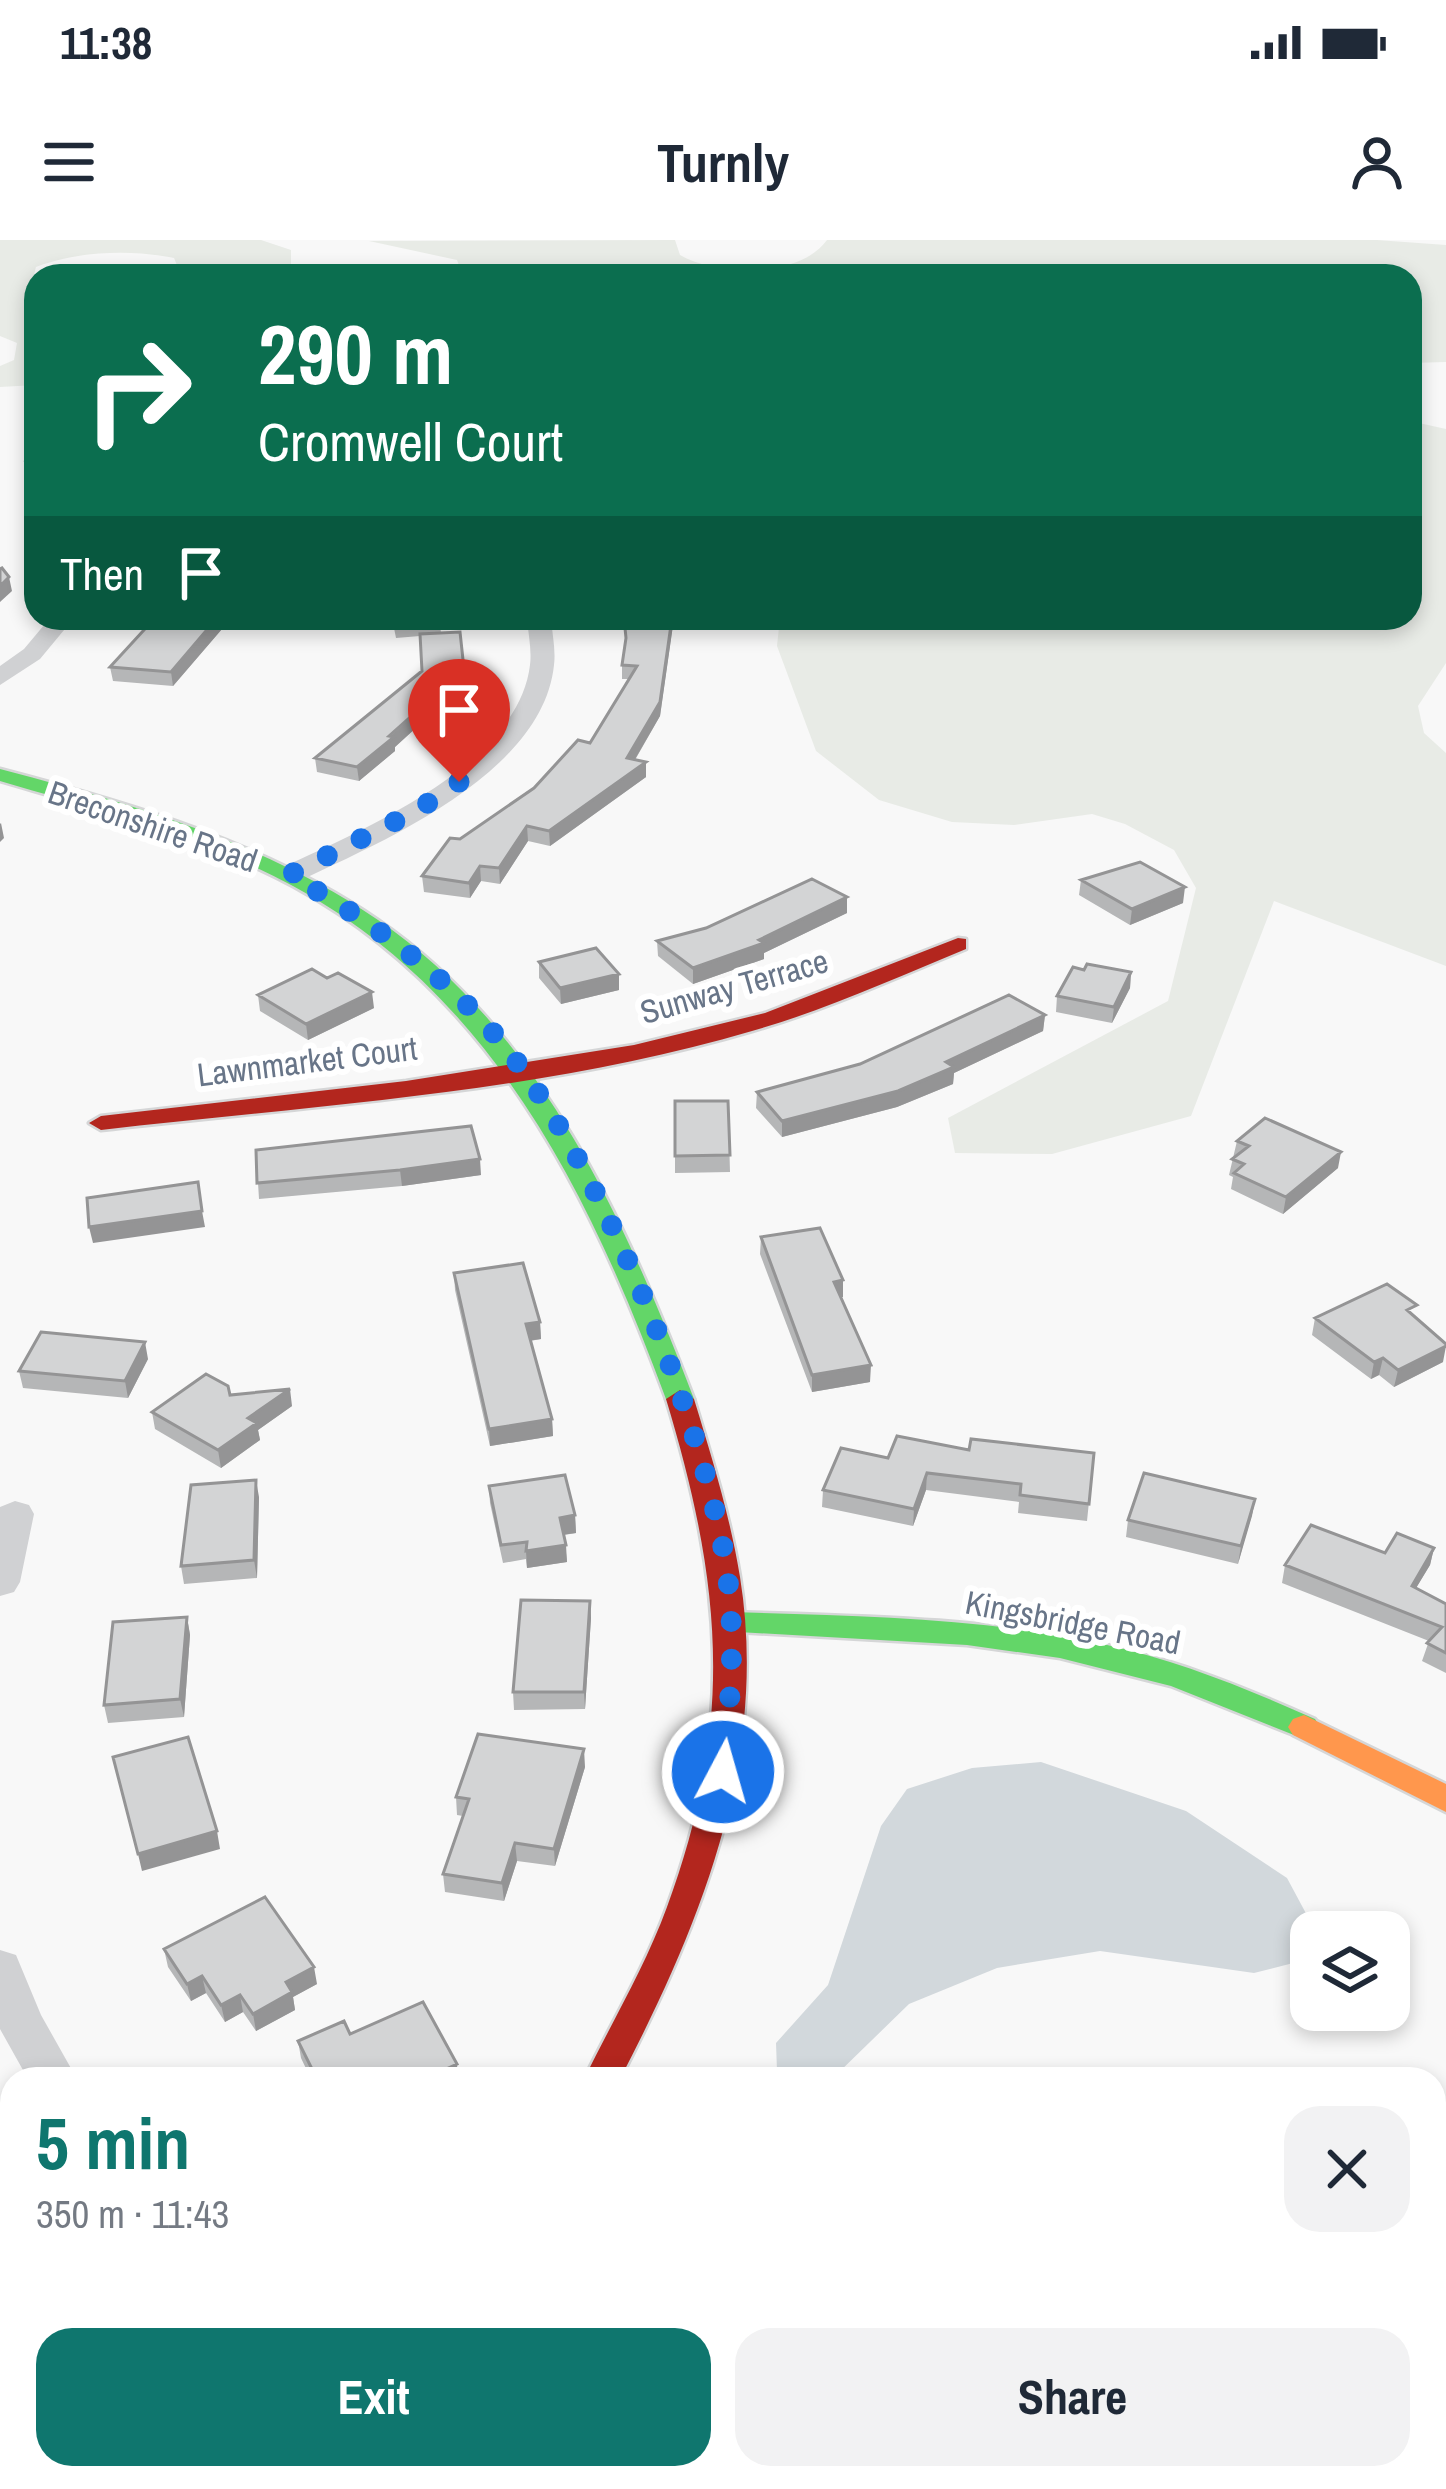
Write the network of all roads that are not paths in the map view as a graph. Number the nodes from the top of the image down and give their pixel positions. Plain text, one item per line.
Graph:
1 (52, 630) edge
2 (541, 630) edge
3 (0, 678) edge
4 (0, 775) edge
5 (289, 875) junction
6 (958, 944) dead end
7 (522, 1070) junction
8 (101, 1123) dead end
9 (15, 1514) dead end
10 (0, 1582) edge
11 (732, 1623) junction
12 (1446, 1799) edge
13 (0, 1969) edge
14 (45, 2067) edge
15 (608, 2067) edge

1 - 3 street
2 - 5 street
4 - 5 street, Breconshire Road
5 - 7 street, Breconshire Road
6 - 7 street, Sunway Terrace
7 - 8 street, Lawnmarket Court
7 - 11 street, Breconshire Road
9 - 10 street
11 - 12 street, Kingsbridge Road
11 - 15 street, Breconshire Road
13 - 14 street

